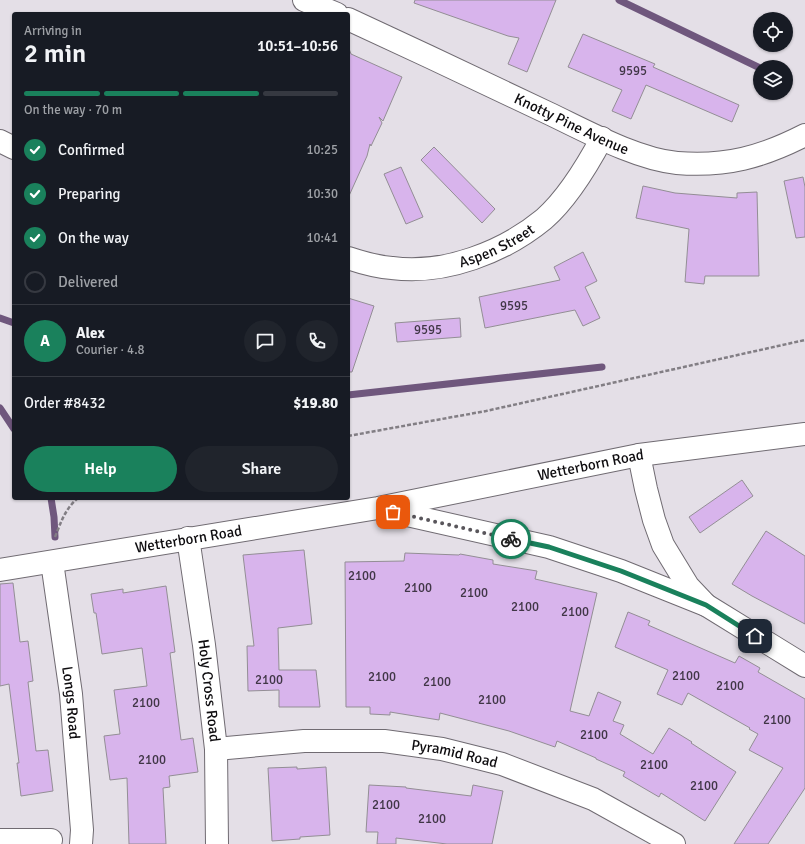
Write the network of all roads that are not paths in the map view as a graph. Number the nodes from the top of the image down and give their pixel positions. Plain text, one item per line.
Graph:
1 (304, 0) edge
2 (332, 12) edge
3 (350, 20) edge
4 (805, 135) edge
5 (602, 138) junction
6 (0, 141) edge
7 (12, 147) edge
8 (350, 259) edge
9 (805, 434) edge
10 (640, 455) junction
11 (378, 508) junction
12 (188, 538) junction
13 (52, 562) junction
14 (0, 570) edge
15 (706, 605) junction
16 (805, 666) edge
17 (216, 749) junction
18 (0, 840) edge
19 (51, 840) dead end
20 (81, 844) edge
21 (217, 844) edge
22 (674, 844) edge

1 - 2 street
3 - 5 street, Knotty Pine Avenue
4 - 5 street, Knotty Pine Avenue
5 - 8 street, Aspen Street
6 - 7 street
9 - 10 street, Wetterborn Road
10 - 11 street, Wetterborn Road
10 - 15 street
11 - 12 street, Wetterborn Road
11 - 15 street, Wetterborn Road
12 - 13 street, Wetterborn Road
12 - 17 street, Holy Cross Road
13 - 14 street, Wetterborn Road
13 - 20 street, Longs Road
15 - 16 street
17 - 21 street, Holy Cross Road
17 - 22 street, Pyramid Road
18 - 19 street

